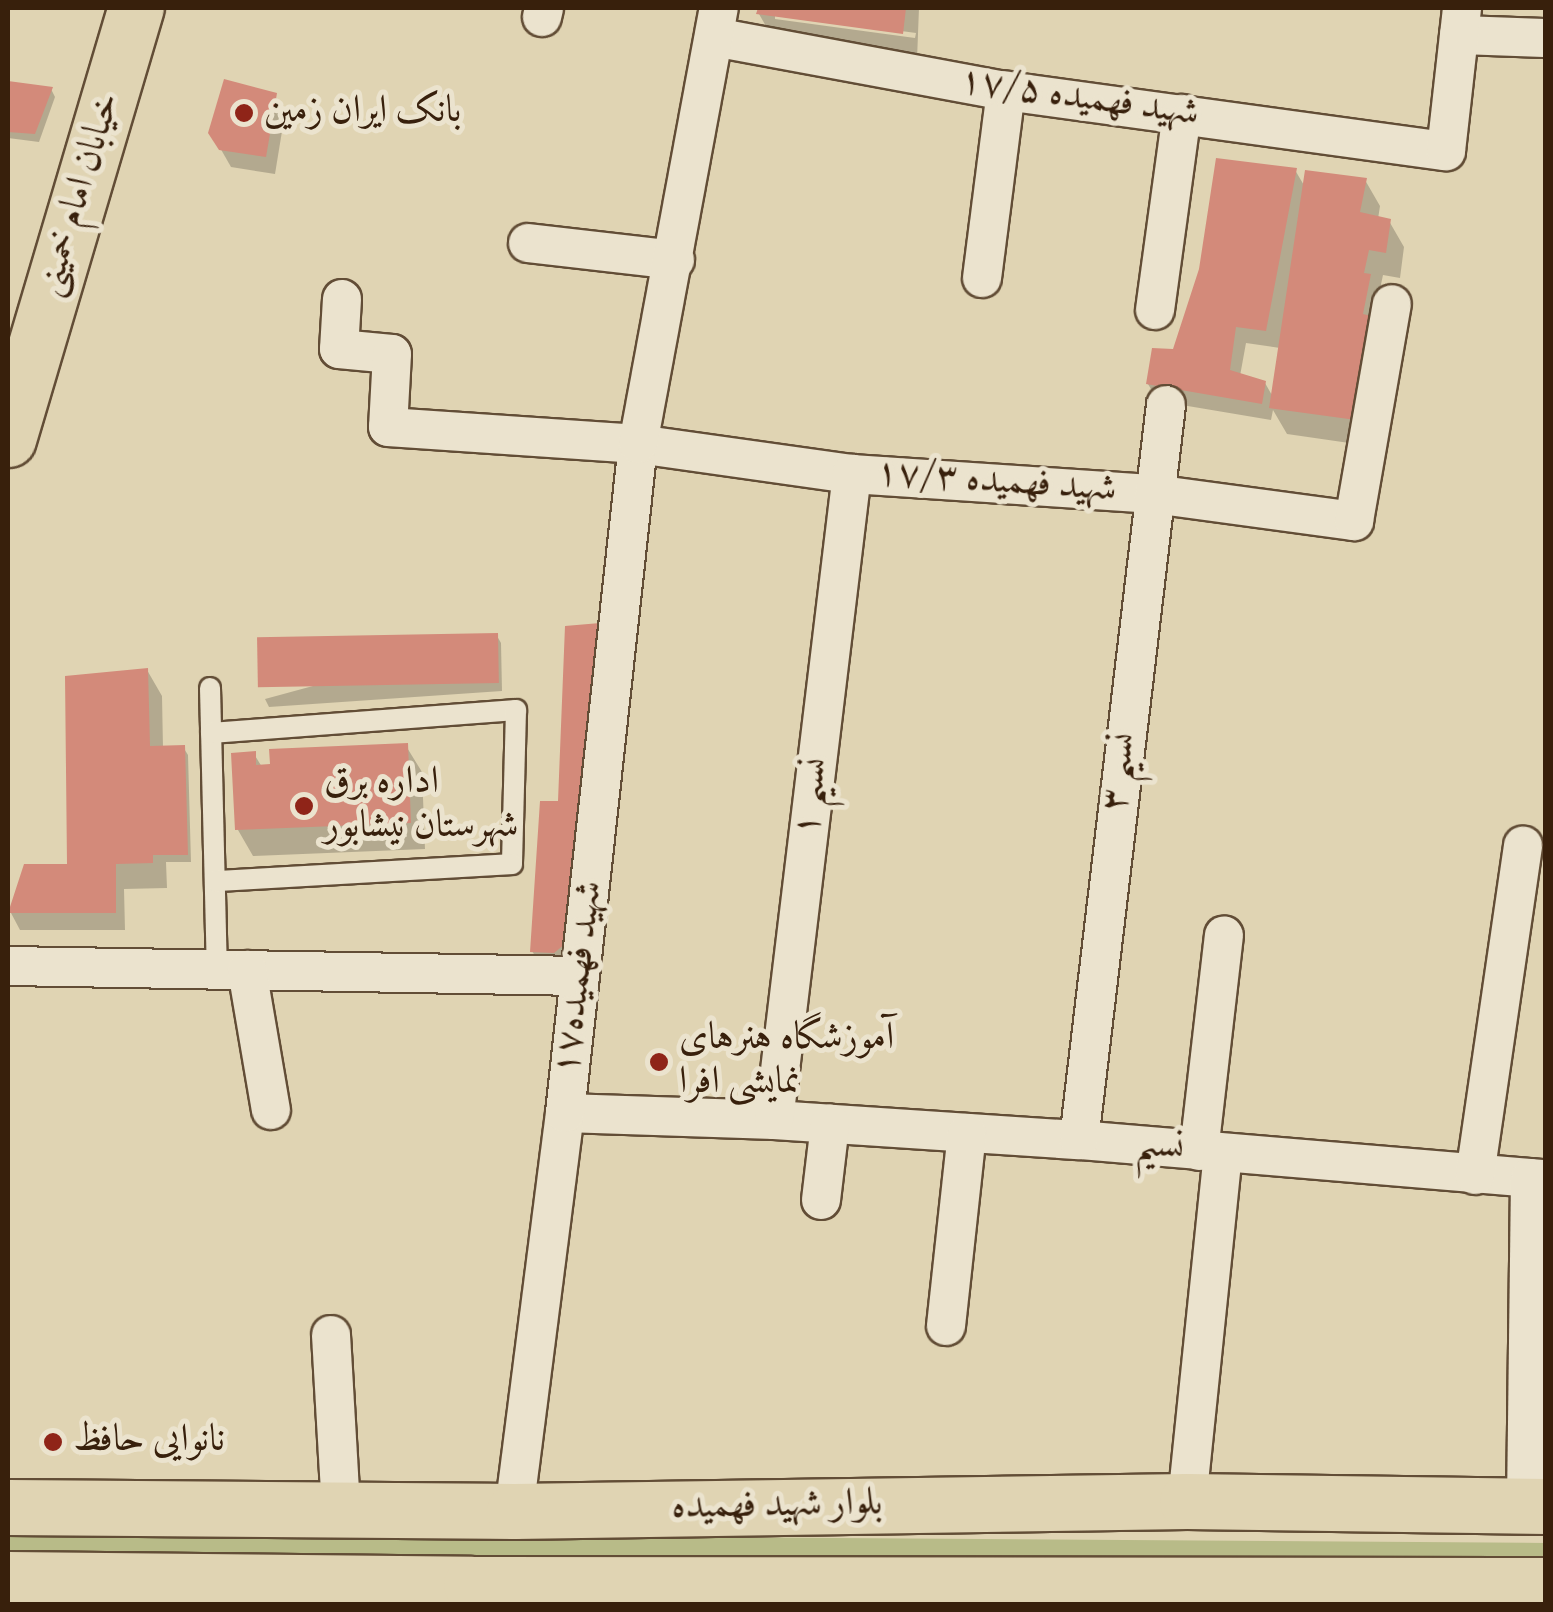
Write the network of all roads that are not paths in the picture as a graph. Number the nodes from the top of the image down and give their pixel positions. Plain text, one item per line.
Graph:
1 (136, 8) edge
2 (1461, 21) edge
3 (716, 22) edge
4 (1546, 38) edge
5 (1006, 91) junction
6 (1182, 114) junction
7 (528, 242) dead end
8 (675, 260) junction
9 (982, 278) dead end
10 (342, 299) dead end
11 (1392, 304) dead end
12 (1155, 310) dead end
13 (1166, 405) dead end
14 (8, 440) edge
15 (638, 444) junction
16 (852, 474) junction
17 (1154, 494) junction
18 (210, 688) dead end
19 (211, 733) junction
20 (1523, 845) dead end
21 (214, 881) junction
22 (1224, 936) dead end
23 (8, 966) edge
24 (232, 970) junction
25 (580, 976) junction
26 (271, 1110) dead end
27 (564, 1113) junction
28 (774, 1120) junction
29 (830, 1124) junction
30 (967, 1133) junction
31 (1078, 1140) junction
32 (1211, 1153) junction
33 (1475, 1175) junction
34 (1538, 1178) edge
35 (820, 1200) dead end
36 (946, 1326) dead end
37 (332, 1336) dead end
38 (1186, 1501) junction
39 (1536, 1506) edge
40 (8, 1507) edge
41 (341, 1510) junction
42 (514, 1511) junction
43 (8, 1579) edge
44 (1546, 1585) edge
45 (168, 1593) edge
46 (256, 1593) edge
47 (470, 1594) edge
48 (1183, 1594) edge

1 - 14 main road, خیابان امام خمینی
2 - 4 street
2 - 6 street, شهید فهمیده ۱۷/۵
3 - 5 street, شهید فهمیده ۱۷/۵
3 - 8 street, شهید فهمیده۱۷
5 - 6 street, شهید فهمیده ۱۷/۵
5 - 9 street
6 - 12 street
7 - 8 street
8 - 15 street, شهید فهمیده۱۷
10 - 15 street, شهید فهمیده ۱۷/۳
11 - 17 street, شهید فهمیده ۱۷/۳
13 - 17 street, نسیم ۳
15 - 16 street, شهید فهمیده ۱۷/۳
15 - 25 street, شهید فهمیده۱۷
16 - 17 street, شهید فهمیده ۱۷/۳
16 - 28 street, نسیم ۱
17 - 31 street, نسیم ۳
18 - 19 lane
19 - 21 lane
19 - 21 lane
20 - 33 street
21 - 24 lane
22 - 32 street
23 - 24 street
24 - 25 street
24 - 26 street
25 - 27 street, شهید فهمیده۱۷
27 - 28 street, نسیم
27 - 42 street, شهید فهمیده۱۷
28 - 29 street, نسیم
29 - 30 street, نسیم
29 - 35 street
30 - 31 street, نسیم
30 - 36 street
31 - 32 street, نسیم
32 - 33 street, نسیم
32 - 38 street
33 - 34 street, نسیم
34 - 39 street
37 - 41 street
38 - 39 main road, بلوار شهید فهمیده
38 - 42 main road, بلوار شهید فهمیده
40 - 41 main road, بلوار شهید فهمیده
41 - 42 main road, بلوار شهید فهمیده
43 - 45 main road, بلوار شهید فهمیده
44 - 48 main road, بلوار شهید فهمیده
45 - 46 main road, بلوار شهید فهمیده
46 - 47 main road, بلوار شهید فهمیده
47 - 48 main road, بلوار شهید فهمیده

